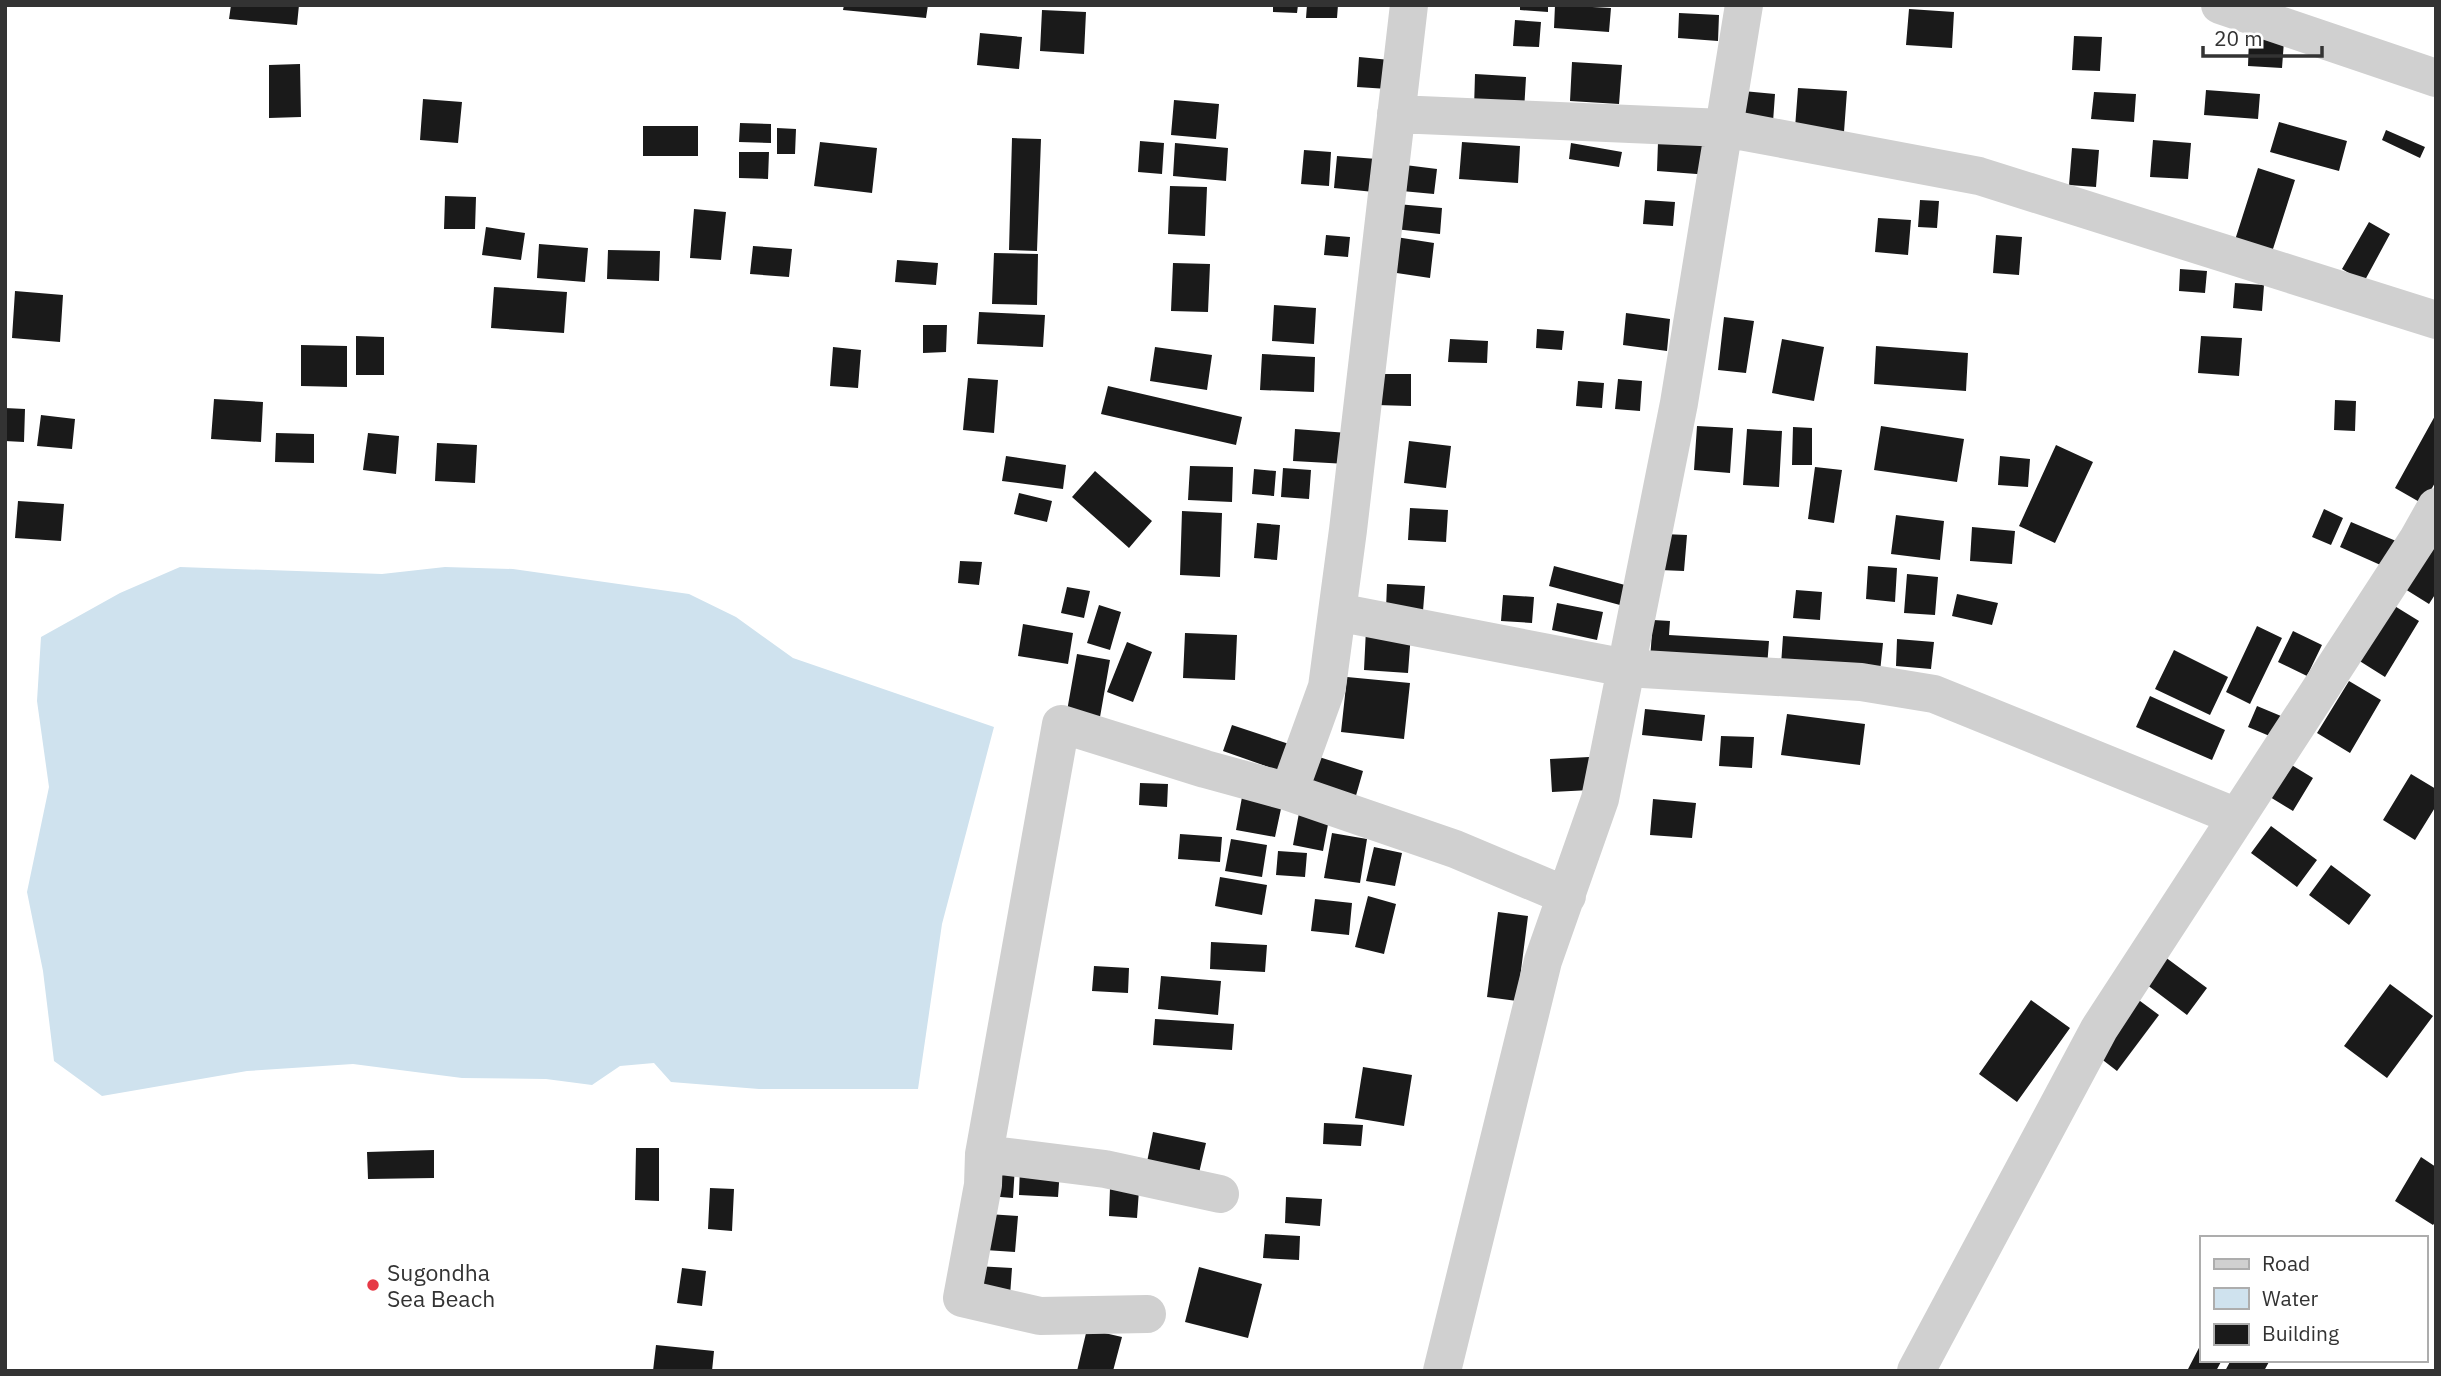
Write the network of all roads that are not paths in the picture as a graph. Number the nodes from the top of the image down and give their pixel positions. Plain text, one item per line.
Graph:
1 (1409, 5) edge
2 (1744, 5) edge
3 (2220, 5) edge
4 (2436, 78) edge
5 (1396, 114) junction
6 (1724, 128) junction
7 (2436, 320) edge
8 (2433, 517) edge
9 (1337, 612) junction
10 (1626, 668) junction
11 (1289, 792) junction
12 (2237, 817) junction
13 (1567, 896) junction
14 (984, 1154) junction
15 (1220, 1194) dead end
16 (1147, 1314) dead end
17 (1442, 1371) edge
18 (1916, 1371) edge

1 - 5 street
2 - 6 street
3 - 4 street
5 - 6 street
5 - 9 street
6 - 7 street
6 - 10 street
8 - 12 street
9 - 10 street
9 - 11 street
10 - 12 street
10 - 13 street
11 - 13 street
11 - 14 street
12 - 18 street
13 - 17 street
14 - 15 street
14 - 16 street

